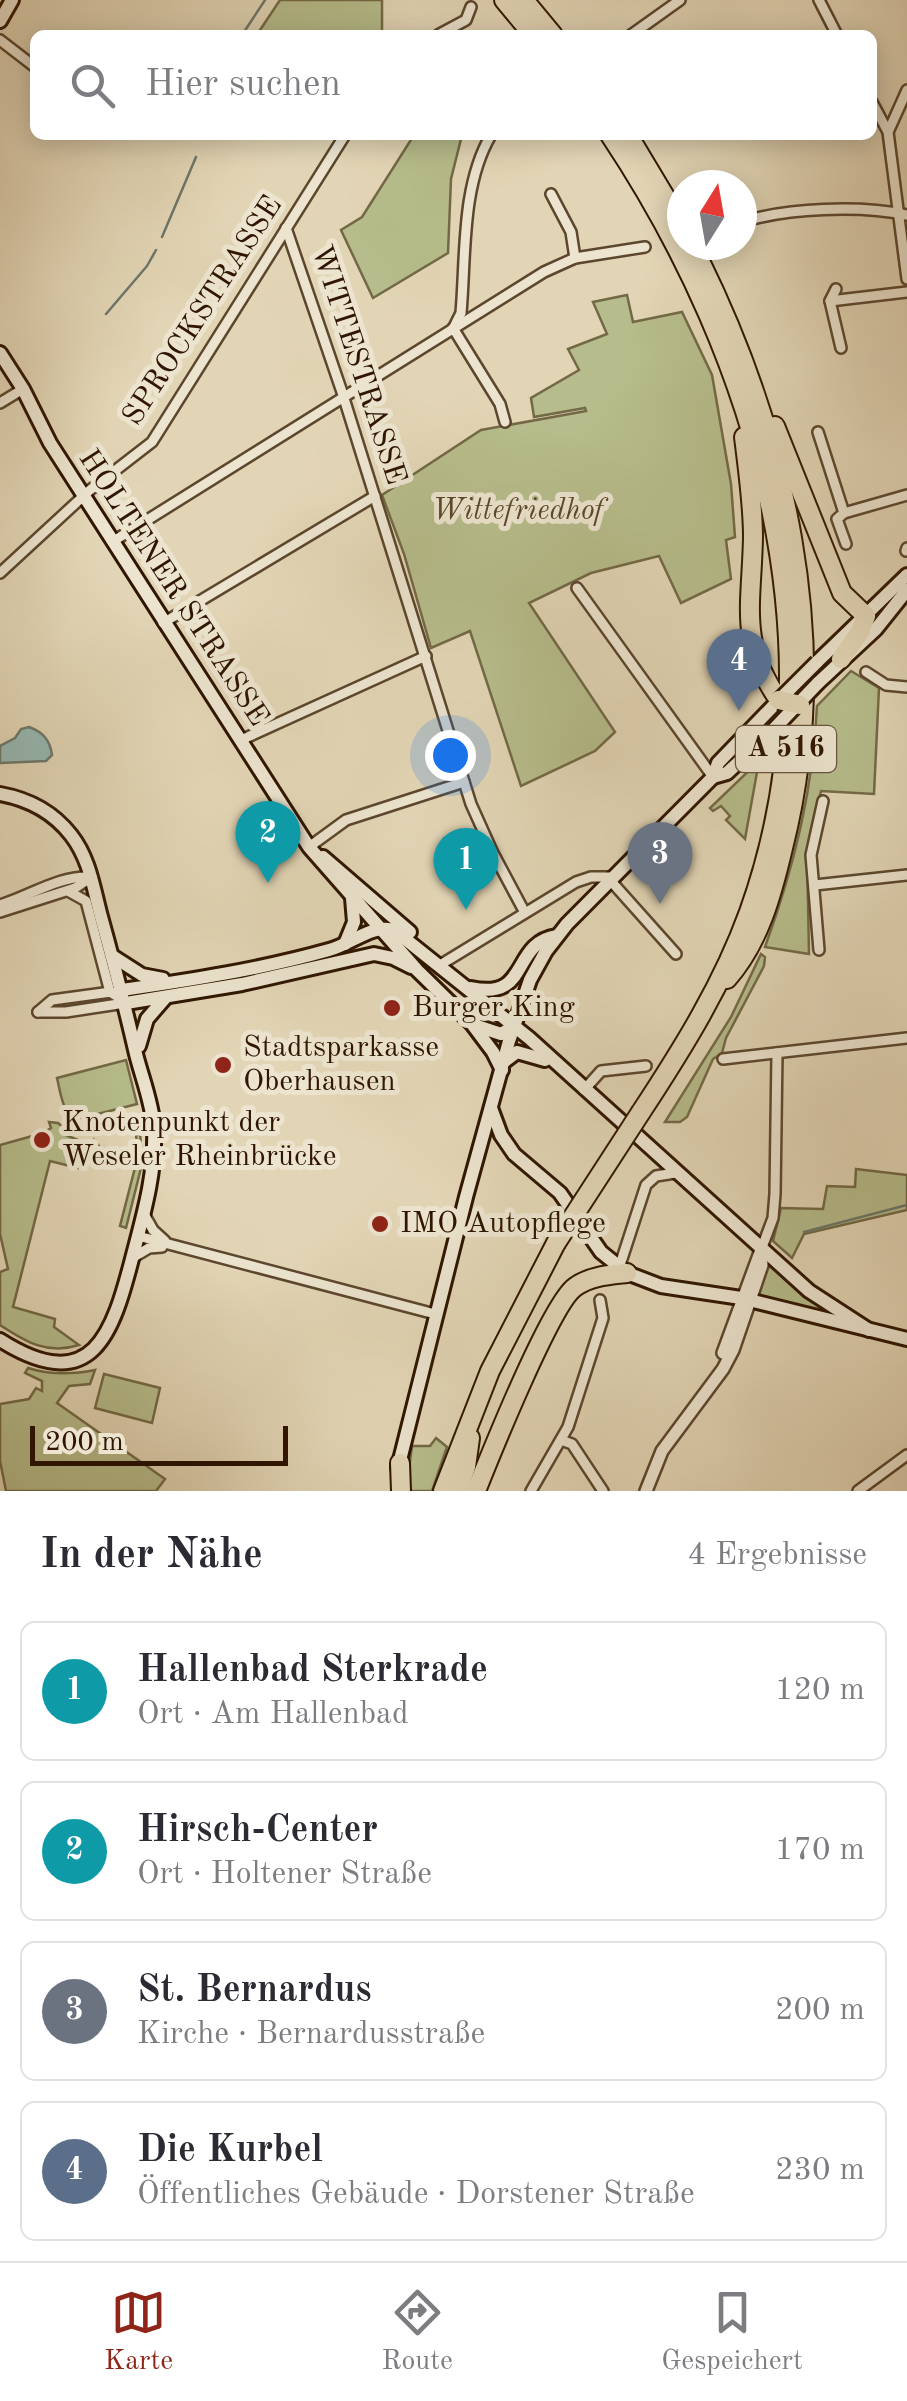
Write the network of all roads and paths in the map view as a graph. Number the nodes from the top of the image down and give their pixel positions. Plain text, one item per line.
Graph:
1 (12, 0) edge
2 (504, 0) edge
3 (524, 0) edge
4 (680, 0) edge
5 (819, 0) edge
6 (471, 7) dead end
7 (0, 21) edge
8 (448, 30) edge
9 (529, 30) edge
10 (549, 30) edge
11 (638, 30) edge
12 (834, 30) edge
13 (0, 40) edge
14 (30, 63) edge
15 (907, 90) edge
16 (877, 111) edge
17 (888, 132) junction
18 (342, 140) edge
19 (488, 140) edge
20 (613, 140) edge
21 (631, 140) edge
22 (551, 194) dead end
23 (667, 201) edge
24 (903, 214) edge
25 (757, 217) edge
26 (286, 228) junction
27 (645, 247) dead end
28 (575, 258) junction
29 (699, 260) edge
30 (907, 279) edge
31 (836, 288) dead end
32 (907, 292) edge
33 (830, 300) junction
34 (453, 328) junction
35 (841, 348) dead end
36 (0, 353) edge
37 (744, 385) junction
38 (23, 389) junction
39 (343, 397) junction
40 (0, 403) edge
41 (505, 422) dead end
42 (818, 432) dead end
43 (907, 495) edge
44 (374, 496) junction
45 (84, 497) junction
46 (844, 512) junction
47 (112, 542) junction
48 (846, 544) dead end
49 (0, 573) edge
50 (907, 575) edge
51 (577, 588) dead end
52 (907, 590) edge
53 (866, 616) junction
54 (163, 622) junction
55 (426, 656) junction
56 (841, 659) junction
57 (866, 672) dead end
58 (907, 687) edge
59 (779, 700) junction
60 (800, 705) junction
61 (241, 740) junction
62 (713, 778) junction
63 (464, 782) junction
64 (0, 794) edge
65 (823, 801) dead end
66 (309, 847) junction
67 (907, 875) edge
68 (92, 877) junction
69 (612, 878) junction
70 (814, 885) junction
71 (72, 892) junction
72 (352, 898) junction
73 (0, 909) edge
74 (384, 909) junction
75 (524, 911) junction
76 (383, 930) junction
77 (558, 936) junction
78 (344, 946) junction
79 (819, 950) dead end
80 (427, 953) junction
81 (374, 954) junction
82 (676, 954) dead end
83 (114, 957) junction
84 (440, 965) junction
85 (417, 970) junction
86 (175, 980) junction
87 (468, 988) junction
88 (119, 995) junction
89 (166, 997) junction
90 (710, 998) junction
91 (472, 1024) junction
92 (513, 1027) junction
93 (907, 1038) edge
94 (136, 1053) junction
95 (777, 1053) junction
96 (723, 1058) dead end
97 (556, 1065) junction
98 (502, 1066) junction
99 (646, 1066) dead end
100 (584, 1090) junction
101 (491, 1108) junction
102 (514, 1154) junction
103 (676, 1174) junction
104 (466, 1198) junction
105 (144, 1213) junction
106 (138, 1236) junction
107 (172, 1246) junction
108 (761, 1250) junction
109 (132, 1258) junction
110 (623, 1271) junction
111 (706, 1294) junction
112 (745, 1299) junction
113 (600, 1300) dead end
114 (435, 1314) junction
115 (734, 1320) junction
116 (869, 1330) junction
117 (907, 1339) edge
118 (0, 1340) edge
119 (714, 1379) junction
120 (474, 1408) junction
121 (561, 1440) junction
122 (907, 1455) edge
123 (400, 1463) junction
124 (393, 1491) edge
125 (401, 1491) edge
126 (443, 1491) edge
127 (458, 1491) edge
128 (476, 1491) edge
129 (531, 1491) edge
130 (603, 1491) edge
131 (646, 1491) edge
132 (858, 1491) edge

1 - 7 main road
2 - 9 highway
3 - 10 highway
4 - 11 street
5 - 12 street
6 - 8 street
13 - 14 street
15 - 17 street
16 - 17 street
17 - 24 street
18 - 26 street, SPROCKSTRASSE
19 - 34 street
20 - 37 highway, A 516
21 - 23 highway
22 - 28 street
24 - 25 street
24 - 30 street
26 - 39 street, WITTESTRASSE
26 - 45 street, SPROCKSTRASSE
27 - 28 street
28 - 34 street
29 - 37 highway, A 516
31 - 33 street
32 - 33 street
33 - 35 street
34 - 39 street
34 - 41 street
36 - 38 main road, HOLTENER STRASSE
37 - 53 highway
37 - 59 highway
37 - 90 highway, A 516
37 - 90 highway, A 516
38 - 40 street
38 - 45 main road, HOLTENER STRASSE
39 - 44 street, WITTESTRASSE
39 - 47 street
42 - 46 street
43 - 46 street
44 - 54 street
44 - 55 street, WITTESTRASSE
45 - 47 main road, HOLTENER STRASSE
45 - 49 street, SPROCKSTRASSE
46 - 48 street
47 - 54 main road, HOLTENER STRASSE
50 - 53 main road
51 - 62 street
52 - 56 main road
53 - 56 highway
53 - 59 main road, bridge
54 - 61 main road, HOLTENER STRASSE
55 - 61 street
55 - 63 street, WITTESTRASSE
56 - 60 main road, bridge
57 - 58 street
59 - 60 highway, bridge
59 - 62 main road
60 - 62 main road, bridge
61 - 66 main road, HOLTENER STRASSE
62 - 69 main road
63 - 66 street
63 - 75 street, WITTESTRASSE
64 - 68 main road
65 - 70 street
66 - 72 main road, HOLTENER STRASSE
66 - 74 main road, HOLTENER STRASSE
67 - 70 street
68 - 71 street
68 - 73 street
68 - 83 main road
69 - 75 street
69 - 77 main road
69 - 82 street
70 - 79 street
71 - 73 street
71 - 88 street
72 - 76 main road, HOLTENER STRASSE
72 - 78 main road
74 - 76 main road
74 - 80 main road, HOLTENER STRASSE
75 - 84 street
76 - 78 main road
76 - 80 main road, HOLTENER STRASSE
76 - 81 main road
76 - 85 main road, HOLTENER STRASSE
77 - 87 main road
77 - 92 main road
78 - 86 main road
80 - 84 main road, HOLTENER STRASSE
81 - 85 main road
81 - 89 main road
83 - 86 main road
83 - 88 main road
84 - 87 main road, HOLTENER STRASSE
85 - 91 main road, HOLTENER STRASSE
86 - 88 main road
87 - 92 main road, HOLTENER STRASSE
88 - 88 street
88 - 89 main road
88 - 94 main road
89 - 94 main road
90 - 120 highway, A 516, bridge
91 - 92 main road
91 - 98 main road, HOLTENER STRASSE
92 - 97 main road, HOLTENER STRASSE
92 - 98 main road
93 - 95 street
94 - 105 main road
95 - 96 street
95 - 108 street
97 - 98 main road
97 - 100 main road, HOLTENER STRASSE
98 - 101 main road
99 - 100 street
100 - 103 main road, HOLTENER STRASSE
101 - 102 main road
101 - 104 main road
102 - 104 main road
102 - 110 main road
103 - 108 main road, HOLTENER STRASSE
103 - 110 street
104 - 114 main road
105 - 106 main road
105 - 107 street
106 - 107 street
106 - 109 main road
107 - 109 street
107 - 114 street
108 - 112 street
108 - 116 main road, HOLTENER STRASSE
109 - 118 main road
110 - 111 main road
110 - 128 highway
111 - 112 main road
111 - 115 street
112 - 115 street
112 - 116 main road
112 - 119 street
113 - 121 street
114 - 123 main road
115 - 119 street
116 - 117 main road
119 - 131 street
120 - 126 highway, A 516
120 - 127 highway
121 - 129 street
121 - 130 street
122 - 132 street
123 - 124 main road
123 - 125 highway

